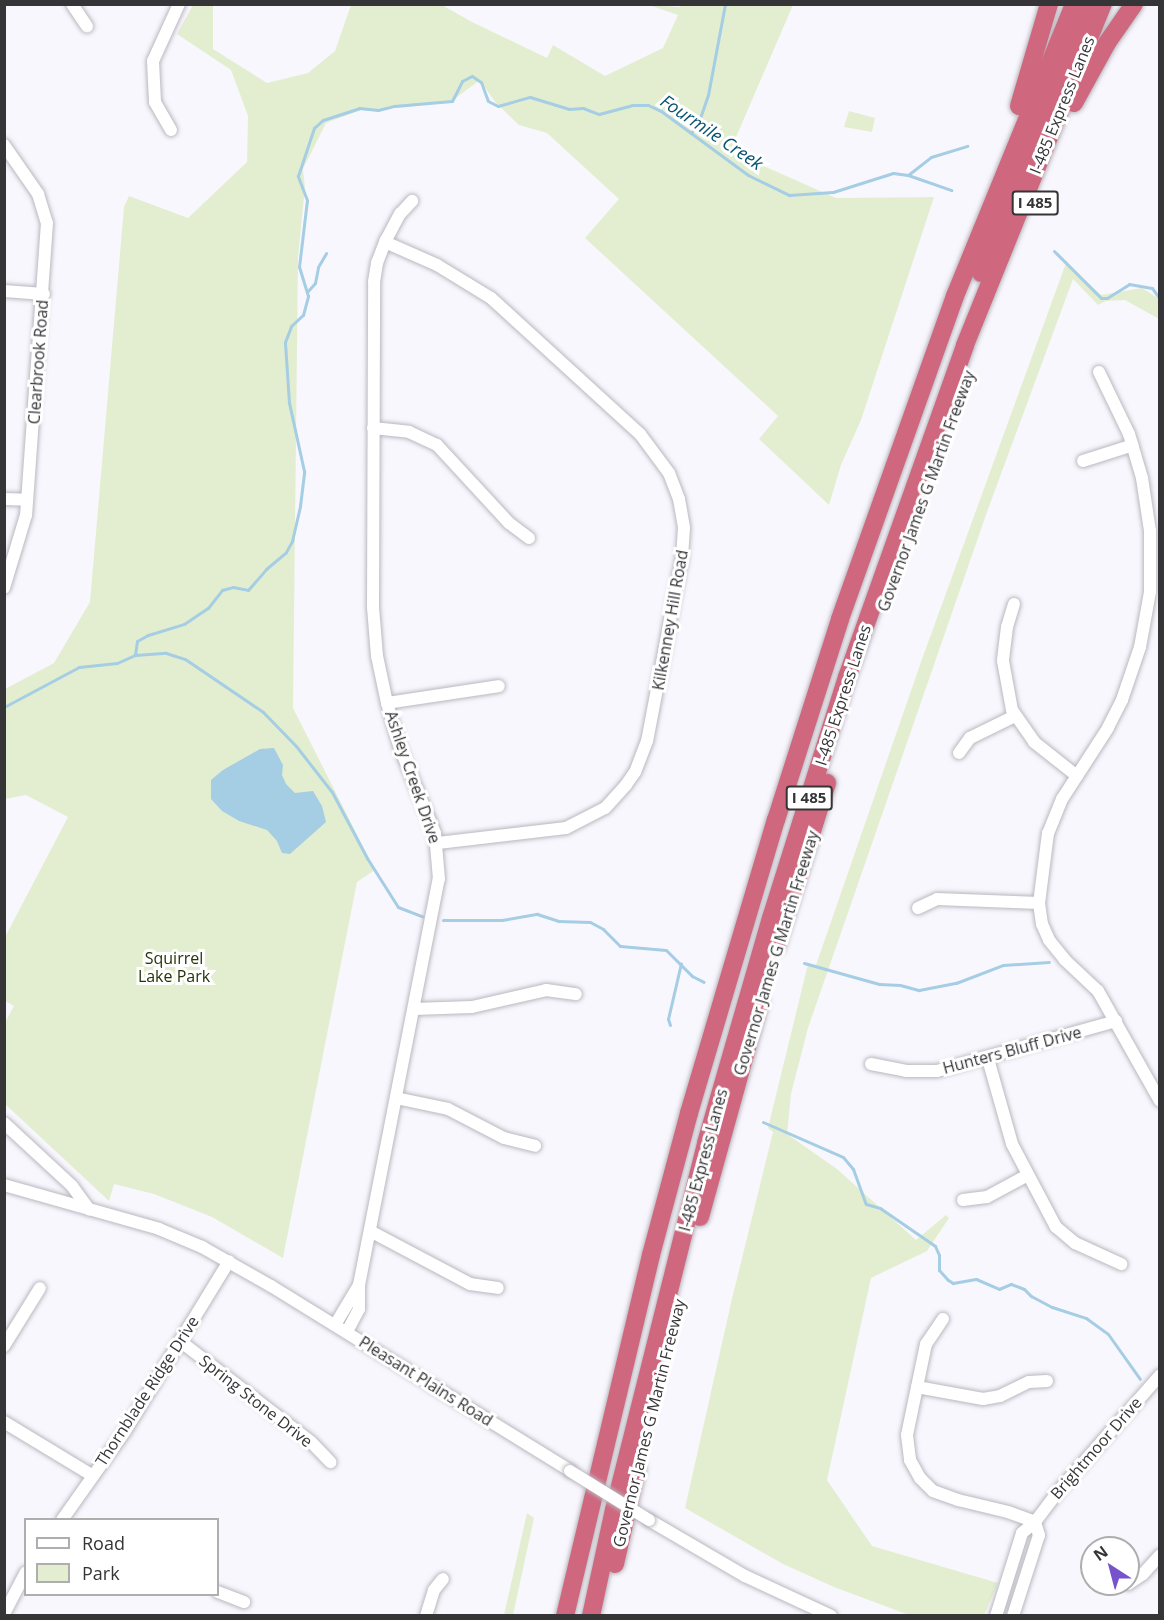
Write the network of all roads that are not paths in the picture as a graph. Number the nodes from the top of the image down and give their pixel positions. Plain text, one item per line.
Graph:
1 (72, 4) edge
2 (179, 4) edge
3 (1049, 4) edge
4 (1074, 4) edge
5 (1089, 4) edge
6 (1103, 4) edge
7 (1115, 4) edge
8 (1134, 4) edge
9 (87, 26) dead end
10 (1074, 103) junction
11 (171, 130) dead end
12 (4, 145) edge
13 (412, 201) dead end
14 (988, 214) junction
15 (385, 243) junction
16 (4, 291) edge
17 (44, 294) junction
18 (1099, 372) dead end
19 (373, 428) junction
20 (1133, 445) junction
21 (1083, 461) dead end
22 (4, 499) edge
23 (27, 500) junction
24 (1154, 516) edge
25 (530, 538) dead end
26 (4, 588) edge
27 (1014, 604) dead end
28 (499, 686) dead end
29 (387, 703) junction
30 (1015, 716) junction
31 (959, 753) dead end
32 (1077, 776) junction
33 (438, 843) junction
34 (1039, 903) junction
35 (918, 908) dead end
36 (576, 994) dead end
37 (414, 1010) junction
38 (1116, 1022) junction
39 (988, 1059) junction
40 (871, 1064) dead end
41 (396, 1098) junction
42 (1160, 1101) edge
43 (4, 1123) edge
44 (535, 1146) dead end
45 (1026, 1176) junction
46 (4, 1185) edge
47 (963, 1200) dead end
48 (88, 1209) junction
49 (370, 1231) junction
50 (229, 1261) junction
51 (1121, 1264) dead end
52 (359, 1285) junction
53 (40, 1288) dead end
54 (498, 1288) dead end
55 (943, 1319) dead end
56 (335, 1325) junction
57 (347, 1332) junction
58 (180, 1341) junction
59 (4, 1346) edge
60 (1160, 1376) edge
61 (1047, 1381) dead end
62 (917, 1387) junction
63 (4, 1422) edge
64 (641, 1454) junction
65 (330, 1462) dead end
66 (93, 1476) junction
67 (63, 1518) edge
68 (1035, 1522) junction
69 (1160, 1555) edge
70 (602, 1568) junction
71 (24, 1576) edge
72 (1140, 1576) edge
73 (443, 1579) dead end
74 (219, 1592) edge
75 (244, 1602) dead end
76 (6, 1607) edge
77 (426, 1616) edge
78 (565, 1616) edge
79 (579, 1616) edge
80 (591, 1616) edge
81 (603, 1616) edge
82 (831, 1616) edge
83 (996, 1616) edge
84 (1013, 1616) edge

1 - 9 street
2 - 11 street
3 - 14 highway
4 - 14 highway, I 485
5 - 79 highway, I-485 Express Lanes / I 485
6 - 70 highway, I-485 Express Lanes / I 485
7 - 10 highway, Governor James G Martin Freeway / I 485
8 - 10 highway
10 - 64 highway, Governor James G Martin Freeway / I 485
12 - 17 street, Clearbrook Road
13 - 15 street, Ashley Creek Drive
14 - 78 highway, I 485
15 - 19 street, Ashley Creek Drive
15 - 33 street, Kilkenney Hill Road
16 - 17 street
17 - 23 street, Clearbrook Road
18 - 20 street
19 - 25 street
19 - 29 street, Ashley Creek Drive
20 - 21 street
20 - 24 street
22 - 23 street
23 - 26 street, Clearbrook Road
24 - 32 street
27 - 30 street
28 - 29 street
29 - 33 street, Ashley Creek Drive
30 - 31 street
30 - 32 street
32 - 34 street
33 - 37 street, Ashley Creek Drive
34 - 35 street
34 - 38 street
36 - 37 street
37 - 41 street, Ashley Creek Drive
38 - 39 street, Hunters Bluff Drive
38 - 42 street
39 - 40 street, Hunters Bluff Drive
39 - 45 street
41 - 44 street
41 - 49 street, Ashley Creek Drive
43 - 48 street
45 - 47 street
45 - 51 street
46 - 48 street, Pleasant Plains Road
48 - 50 street, Pleasant Plains Road
49 - 52 street, Ashley Creek Drive
49 - 54 street
50 - 56 street, Pleasant Plains Road
50 - 58 street, Thornblade Ridge Drive
52 - 56 street, Ashley Creek Drive
52 - 57 street, Ashley Creek Drive
53 - 59 street
55 - 62 street
56 - 57 street, Pleasant Plains Road
57 - 82 street, Pleasant Plains Road, bridge
58 - 65 street, Spring Stone Drive
58 - 66 street, Thornblade Ridge Drive
60 - 68 street, Brightmoor Drive
61 - 62 street
62 - 68 street
63 - 66 street
64 - 70 highway
64 - 81 highway, Governor James G Martin Freeway / I 485
66 - 67 street, Thornblade Ridge Drive
68 - 83 street, Brightmoor Drive
68 - 84 street
69 - 72 street
70 - 80 highway, I-485 Express Lanes / I 485
71 - 76 street
73 - 77 street
74 - 75 street

